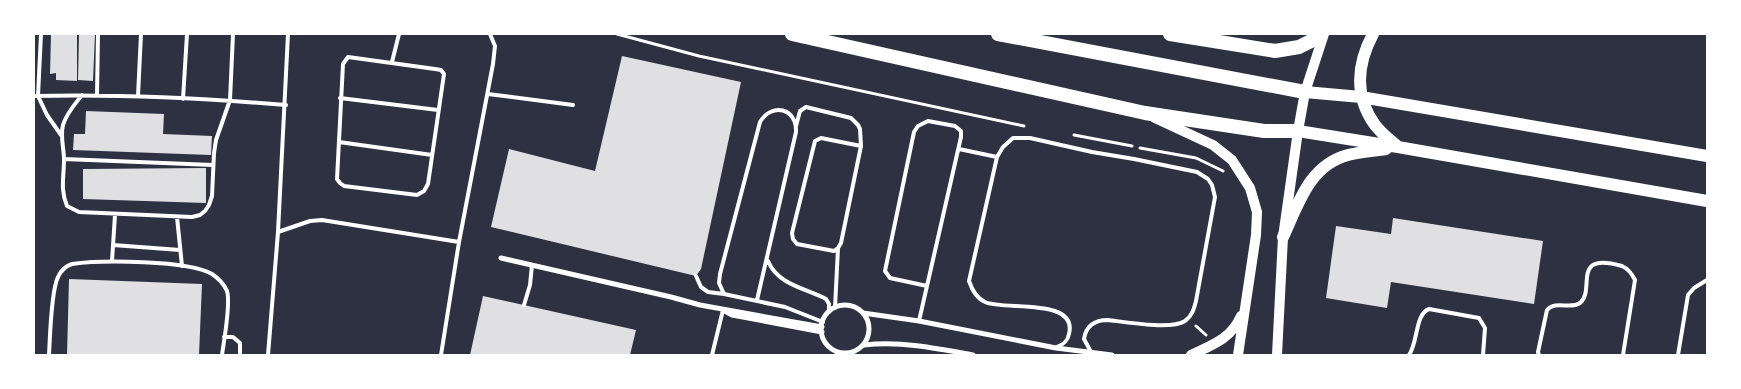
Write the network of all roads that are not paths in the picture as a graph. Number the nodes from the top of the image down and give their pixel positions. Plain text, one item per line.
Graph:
1 (41, 34) edge
2 (98, 34) edge
3 (141, 34) edge
4 (187, 34) edge
5 (233, 34) edge
6 (399, 34) edge
7 (490, 34) edge
8 (792, 34) edge
9 (998, 34) edge
10 (1170, 34) edge
11 (1319, 34) edge
12 (1324, 34) edge
13 (1373, 34) edge
14 (289, 35) edge
15 (392, 62) junction
16 (1305, 92) junction
17 (488, 94) junction
18 (82, 95) junction
19 (97, 95) junction
20 (36, 96) edge
21 (138, 96) junction
22 (1361, 97) junction
23 (340, 98) junction
24 (183, 99) junction
25 (230, 100) junction
26 (286, 105) junction
27 (573, 105) dead end
28 (438, 110) junction
29 (1145, 113) junction
30 (796, 126) junction
31 (1298, 131) junction
32 (62, 135) junction
33 (339, 142) junction
34 (861, 146) junction
35 (1398, 147) junction
36 (959, 149) junction
37 (432, 155) junction
38 (1707, 156) edge
39 (997, 157) junction
40 (64, 159) junction
41 (213, 165) junction
42 (1707, 201) edge
43 (115, 215) junction
44 (177, 217) junction
45 (278, 232) junction
46 (1283, 237) junction
47 (459, 242) junction
48 (113, 245) junction
49 (838, 248) junction
50 (180, 250) junction
51 (501, 258) dead end
52 (768, 260) junction
53 (112, 261) junction
54 (532, 265) junction
55 (182, 266) junction
56 (696, 276) dead end
57 (1707, 280) edge
58 (927, 286) junction
59 (724, 294) junction
60 (757, 300) junction
61 (524, 305) dead end
62 (835, 308) junction
63 (1244, 308) junction
64 (723, 310) junction
65 (829, 312) junction
66 (863, 313) junction
67 (919, 321) junction
68 (822, 327) junction
69 (224, 337) junction
70 (864, 345) junction
71 (1056, 348) junction
72 (1091, 352) junction
73 (840, 354) edge
74 (1538, 354) edge
75 (49, 355) edge
76 (222, 355) edge
77 (240, 355) edge
78 (268, 355) edge
79 (441, 355) edge
80 (712, 355) edge
81 (973, 355) edge
82 (1112, 355) edge
83 (1191, 355) edge
84 (1238, 355) edge
85 (1278, 355) edge
86 (1409, 355) edge
87 (1483, 355) edge
88 (1623, 355) edge
89 (1678, 355) edge

1 - 20 lane
2 - 19 lane
3 - 21 lane
4 - 24 lane
5 - 25 lane
6 - 15 lane
7 - 17 lane
8 - 29 highway
9 - 16 highway
10 - 11 highway
12 - 16 main road
13 - 22 highway
14 - 26 lane
15 - 23 lane
15 - 28 lane
16 - 22 highway
16 - 31 main road
17 - 27 lane
17 - 47 lane
18 - 19 lane
18 - 20 lane
18 - 32 lane
19 - 21 lane
20 - 32 lane
21 - 24 lane
22 - 35 highway
22 - 38 highway
23 - 28 lane
23 - 33 lane
24 - 25 lane
25 - 26 lane
25 - 41 lane
26 - 45 lane
28 - 37 lane
29 - 31 highway
29 - 63 main road
30 - 34 lane
30 - 52 lane
30 - 59 lane
31 - 35 highway
31 - 46 main road
32 - 40 lane
33 - 37 lane
33 - 37 lane
34 - 49 lane
34 - 49 lane
35 - 42 highway
35 - 46 highway
36 - 39 lane
36 - 58 lane
36 - 58 lane
39 - 71 lane
39 - 72 lane
40 - 41 lane
40 - 43 lane
41 - 44 lane
43 - 44 lane
43 - 48 lane
44 - 50 lane
45 - 47 lane
45 - 78 lane
46 - 85 main road
47 - 79 lane
48 - 50 lane
48 - 53 lane
49 - 62 lane
50 - 55 lane
51 - 54 street
52 - 60 lane
52 - 65 lane
53 - 55 lane
53 - 75 lane
54 - 61 lane
54 - 64 street
55 - 69 lane
56 - 59 lane
57 - 89 lane
58 - 67 lane
59 - 60 lane
60 - 68 lane
62 - 65 street
62 - 66 street
63 - 83 main road
63 - 84 main road
64 - 68 street
64 - 80 lane
65 - 68 street
66 - 67 street
66 - 70 street
67 - 71 street
68 - 73 street
69 - 76 lane
69 - 77 lane
70 - 73 street
70 - 81 street
71 - 72 street
72 - 82 street
74 - 88 lane
86 - 87 lane

